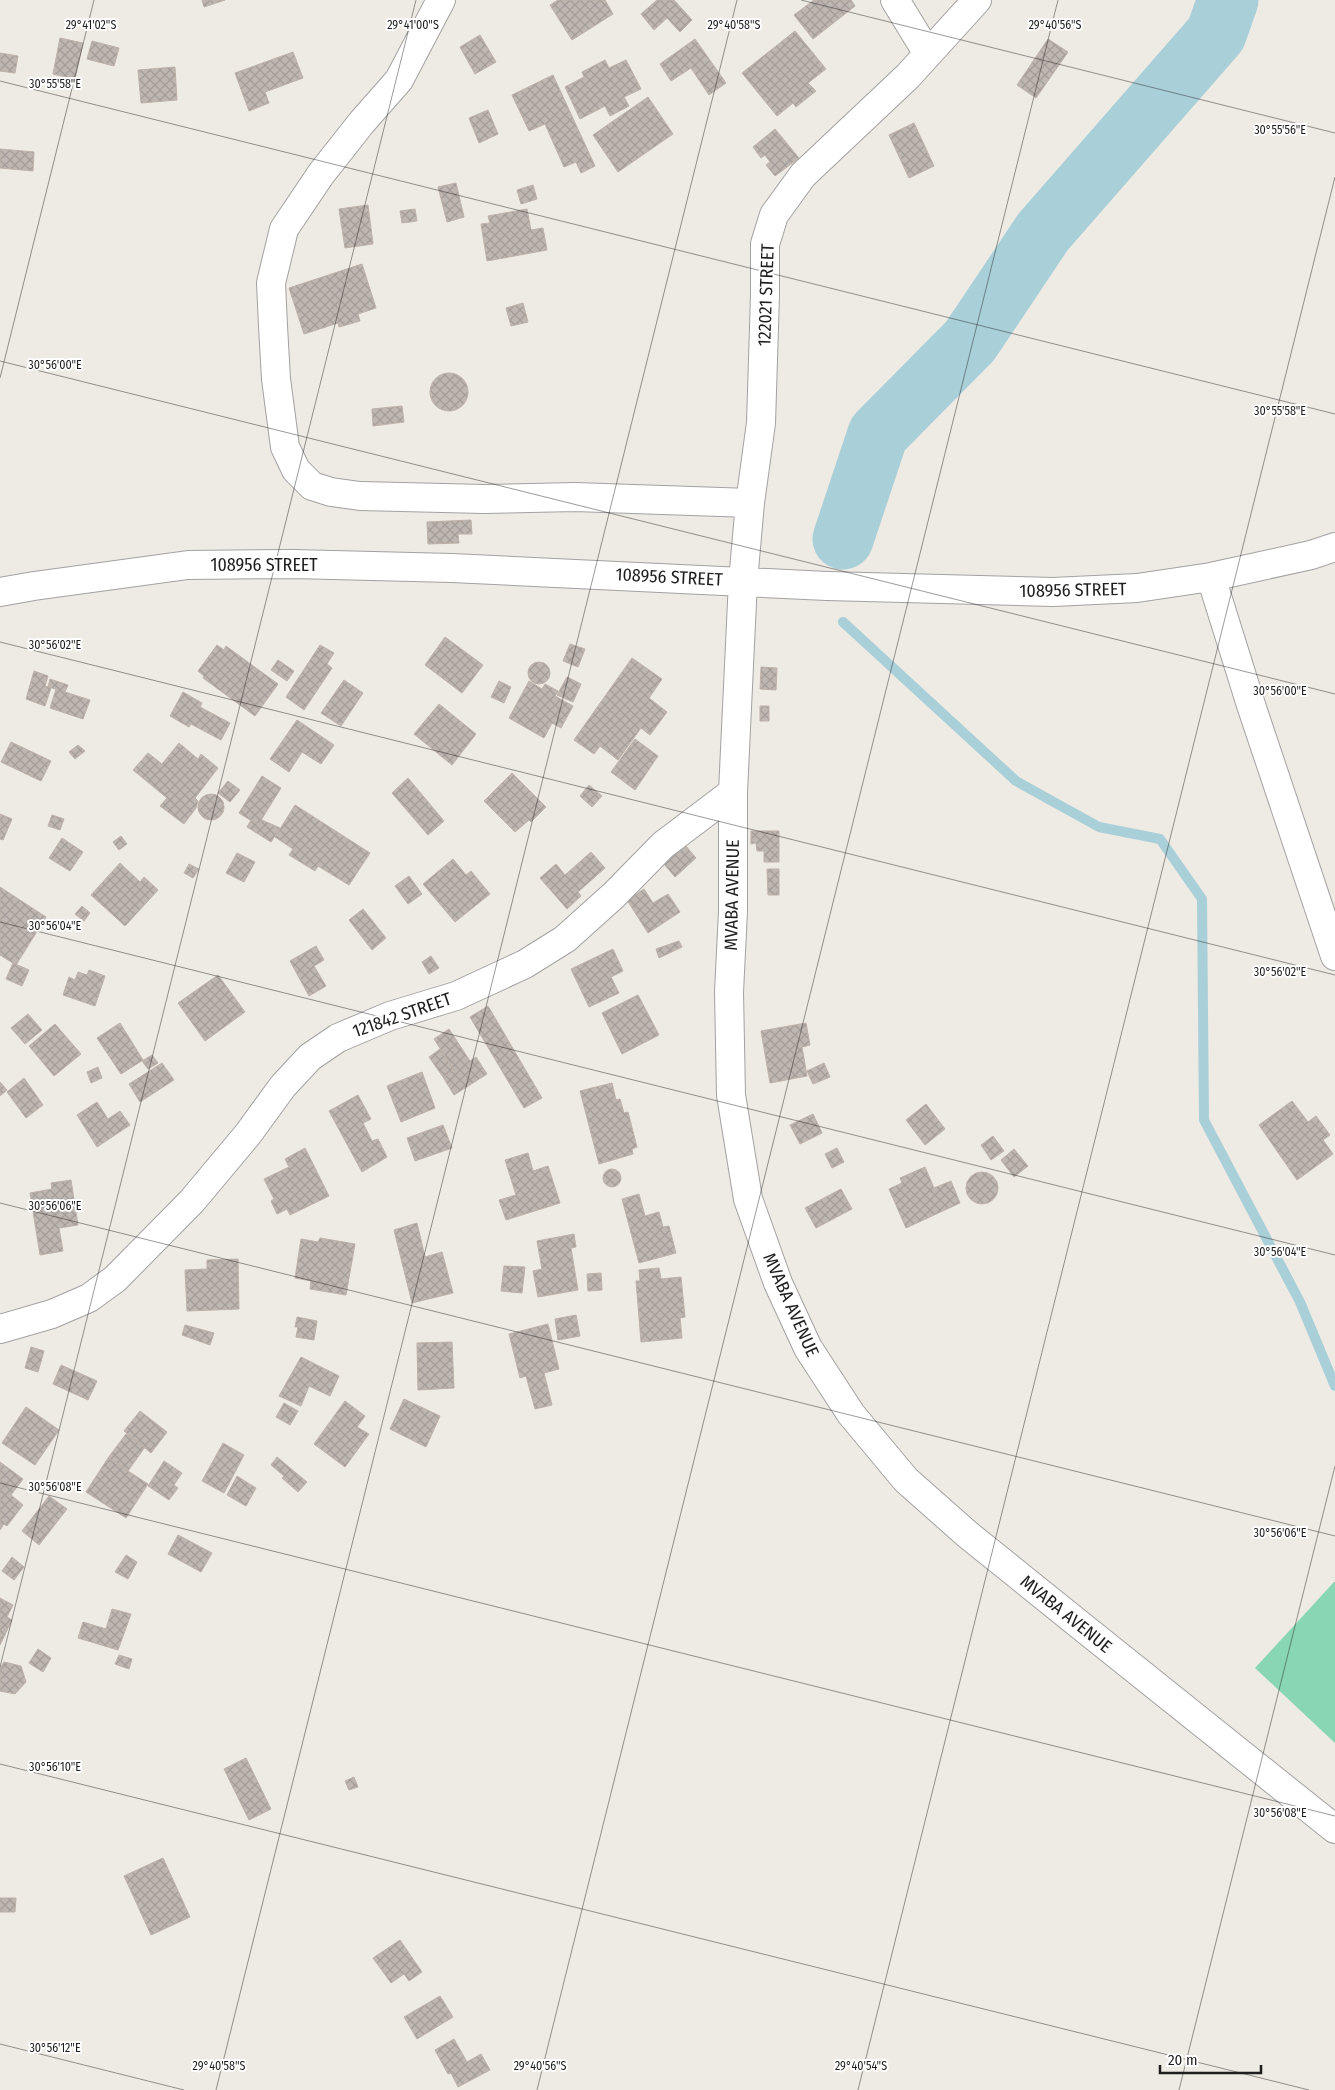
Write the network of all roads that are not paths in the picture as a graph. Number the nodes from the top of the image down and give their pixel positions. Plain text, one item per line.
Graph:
1 (441, 0) edge
2 (895, 0) edge
3 (978, 0) edge
4 (928, 54) junction
5 (750, 503) junction
6 (1335, 547) edge
7 (1211, 577) junction
8 (743, 581) junction
9 (0, 592) edge
10 (733, 792) junction
11 (1335, 956) edge
12 (0, 1328) edge
13 (1335, 1828) edge

1 - 5 street
2 - 4 street
3 - 4 street, 122021 STREET
4 - 5 street, 122021 STREET
5 - 8 street, 122021 STREET
6 - 7 street, 108956 STREET
7 - 8 street, 108956 STREET
7 - 11 street
8 - 9 street, 108956 STREET
8 - 10 street, MVABA AVENUE
10 - 12 street, 121842 STREET
10 - 13 street, MVABA AVENUE

